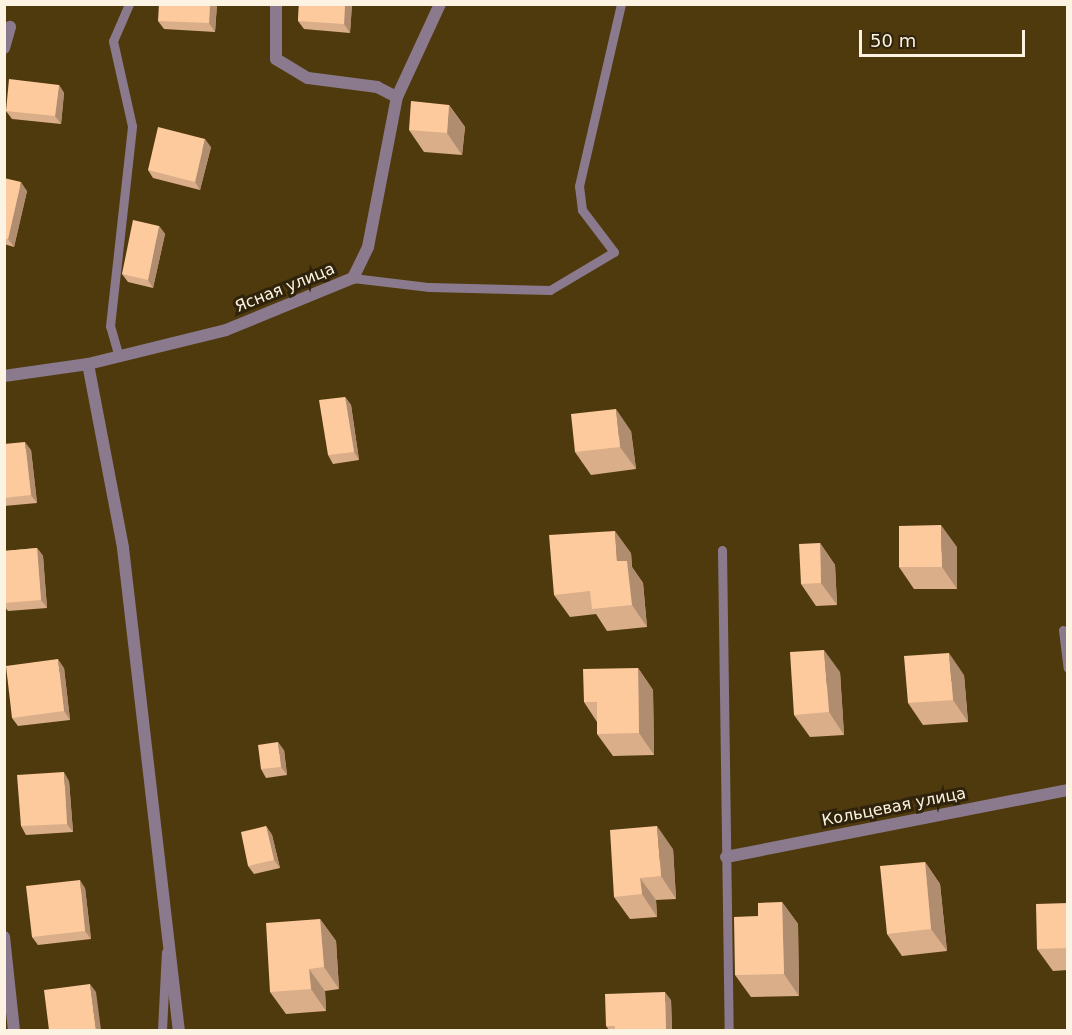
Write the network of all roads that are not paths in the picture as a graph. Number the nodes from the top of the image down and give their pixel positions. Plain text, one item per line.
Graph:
1 (129, 4) edge
2 (276, 4) edge
3 (440, 4) edge
4 (621, 4) edge
5 (10, 27) dead end
6 (4, 48) edge
7 (397, 97) junction
8 (352, 278) junction
9 (119, 357) junction
10 (88, 364) junction
11 (4, 376) edge
12 (722, 550) dead end
13 (1063, 630) dead end
14 (1068, 668) edge
15 (1068, 790) edge
16 (726, 857) junction
17 (167, 932) junction
18 (4, 937) edge
19 (14, 1030) edge
20 (162, 1030) edge
21 (180, 1030) edge
22 (729, 1030) edge

1 - 9 lane
2 - 7 street
3 - 7 street, Ясная улица
4 - 8 lane
5 - 6 street
7 - 8 street, Ясная улица
8 - 9 street, Ясная улица
9 - 10 street, Ясная улица
10 - 11 street, Ясная улица
10 - 17 street
12 - 16 lane
13 - 14 lane
15 - 16 street, Кольцевая улица
16 - 22 lane
17 - 20 lane
17 - 21 street
18 - 19 street

